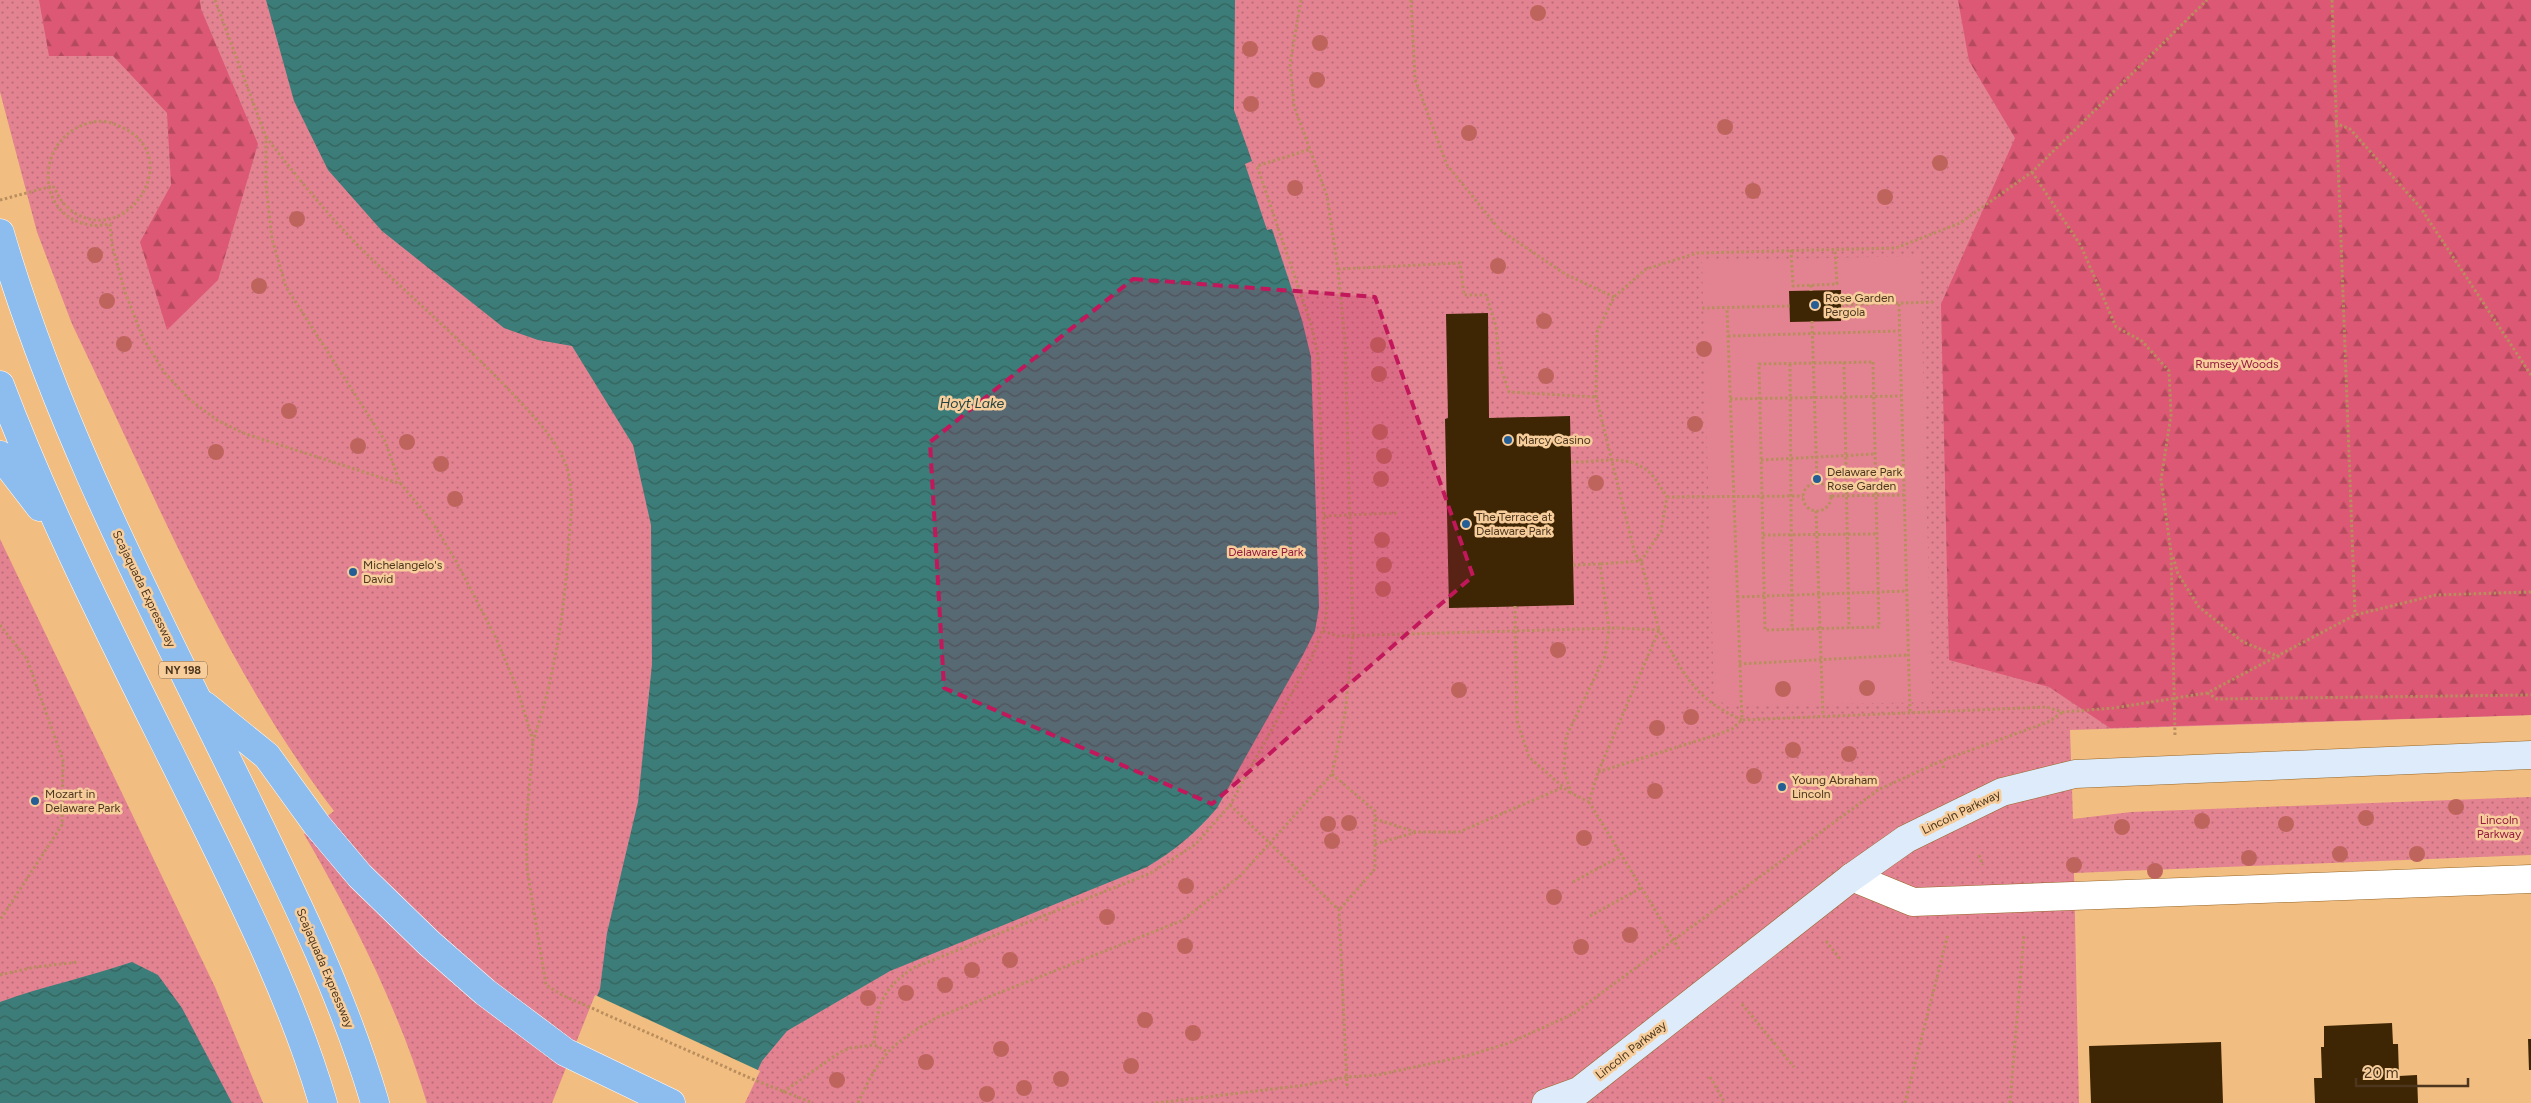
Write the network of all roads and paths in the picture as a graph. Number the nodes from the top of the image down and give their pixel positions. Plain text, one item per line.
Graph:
1 (216, 0) edge
2 (1300, 0) edge
3 (1411, 0) edge
4 (2207, 0) edge
5 (2332, 0) edge
6 (2335, 123) junction
7 (266, 137) junction
8 (1311, 149) junction
9 (2032, 172) junction
10 (0, 200) edge
11 (0, 234) edge
12 (1835, 249) junction
13 (1791, 250) junction
14 (1338, 268) junction
15 (1811, 285) junction
16 (1811, 291) dead end
17 (1614, 297) junction
18 (1933, 302) dead end
19 (1899, 304) junction
20 (1840, 305) dead end
21 (1790, 306) dead end
22 (1702, 308) dead end
23 (1727, 308) junction
24 (1812, 322) dead end
25 (1899, 331) junction
26 (1813, 334) junction
27 (1728, 336) junction
28 (1844, 362) junction
29 (1813, 363) junction
30 (1790, 364) junction
31 (2531, 375) edge
32 (0, 385) edge
33 (1901, 396) junction
34 (1596, 397) junction
35 (1845, 397) junction
36 (1873, 397) junction
37 (1790, 398) junction
38 (1814, 398) junction
39 (1730, 399) junction
40 (1760, 399) junction
41 (1874, 454) junction
42 (0, 455) edge
43 (1846, 456) junction
44 (1816, 458) junction
45 (1612, 459) junction
46 (1791, 459) junction
47 (1761, 460) junction
48 (1571, 462) dead end
49 (1817, 482) junction
50 (401, 484) junction
51 (1875, 495) junction
52 (1904, 495) junction
53 (1733, 496) junction
54 (1763, 496) junction
55 (1791, 496) junction
56 (1803, 496) junction
57 (1832, 496) junction
58 (1846, 496) junction
59 (1667, 497) junction
60 (1816, 511) junction
61 (1398, 513) dead end
62 (1349, 515) junction
63 (1324, 516) junction
64 (1847, 534) junction
65 (1876, 534) junction
66 (1763, 535) junction
67 (1792, 535) junction
68 (1817, 535) junction
69 (69, 545) junction
70 (2171, 552) junction
71 (1641, 561) junction
72 (1600, 564) junction
73 (1573, 565) dead end
74 (1907, 591) junction
75 (1878, 592) junction
76 (2531, 592) edge
77 (1848, 593) junction
78 (1819, 594) junction
79 (1792, 595) junction
80 (1765, 596) junction
81 (1737, 597) junction
82 (1515, 606) dead end
83 (2355, 616) junction
84 (0, 625) edge
85 (1849, 628) junction
86 (1609, 629) junction
87 (1820, 629) junction
88 (1659, 630) junction
89 (1792, 630) junction
90 (1323, 631) junction
91 (1516, 631) junction
92 (1353, 636) junction
93 (1908, 655) junction
94 (2280, 657) junction
95 (1822, 660) junction
96 (1739, 664) junction
97 (2207, 693) junction
98 (2531, 695) edge
99 (2174, 699) junction
100 (198, 700) junction
101 (1910, 712) junction
102 (2063, 712) junction
103 (1823, 716) junction
104 (1742, 720) junction
105 (2175, 726) dead end
106 (533, 741) junction
107 (2531, 755) edge
108 (1941, 761) junction
109 (1944, 768) dead end
110 (1598, 772) junction
111 (1332, 774) junction
112 (1564, 787) junction
113 (1571, 793) junction
114 (1588, 802) junction
115 (1230, 805) junction
116 (1375, 820) junction
117 (1417, 832) junction
118 (1271, 844) junction
119 (1375, 844) junction
120 (1621, 856) junction
121 (1852, 877) junction
122 (2531, 879) edge
123 (1572, 882) dead end
124 (1641, 888) junction
125 (1339, 910) junction
126 (1044, 914) junction
127 (1590, 916) dead end
128 (0, 920) edge
129 (1047, 921) dead end
130 (2024, 934) dead end
131 (1947, 938) dead end
132 (1674, 940) junction
133 (1680, 949) dead end
134 (79, 962) dead end
135 (0, 975) edge
136 (1722, 980) junction
137 (874, 1045) junction
138 (886, 1052) junction
139 (1794, 1067) dead end
140 (1347, 1077) junction
141 (1710, 1077) dead end
142 (1347, 1087) dead end
143 (783, 1092) junction
144 (324, 1103) edge
145 (375, 1103) edge
146 (671, 1103) edge
147 (813, 1103) edge
148 (858, 1103) edge
149 (1156, 1103) edge
150 (1546, 1103) edge
151 (1725, 1103) edge
152 (1904, 1103) edge
153 (2010, 1103) edge

1 - 7 path
2 - 8 path
3 - 17 path
4 - 9 path
5 - 6 path
6 - 31 path
6 - 83 path
7 - 50 path
7 - 106 path
8 - 14 path
8 - 63 path
9 - 12 path
9 - 70 path
10 - 50 path, bridge
11 - 100 highway, Scajaquada Expressway / NY 198
12 - 13 path
12 - 15 path
13 - 15 path
13 - 17 path
14 - 34 path
14 - 62 path
15 - 16 path
17 - 34 path
18 - 19 path
19 - 20 path
19 - 25 path
21 - 23 path
22 - 23 path
23 - 27 path
24 - 26 path
25 - 26 path
25 - 33 path
26 - 27 path
26 - 29 path
27 - 39 path
28 - 29 path
28 - 35 path
28 - 36 path
29 - 30 path
29 - 38 path
30 - 37 path
30 - 40 path
32 - 69 highway
33 - 36 path
33 - 52 path
34 - 45 path
35 - 36 path
35 - 38 path
35 - 43 path
36 - 41 path
37 - 38 path
37 - 40 path
37 - 46 path
38 - 44 path
39 - 40 path
39 - 53 path
40 - 47 path
41 - 43 path
41 - 51 path
42 - 69 highway
43 - 44 path
43 - 58 path
44 - 46 path
44 - 49 path
45 - 48 path
45 - 59 path
45 - 71 path
46 - 47 path
46 - 55 path
47 - 54 path
49 - 56 path
49 - 57 path
50 - 106 path
51 - 52 path
51 - 58 path
51 - 65 path
52 - 74 path
53 - 54 path
53 - 59 path
53 - 81 path
54 - 55 path
54 - 66 path
55 - 56 path
55 - 67 path
56 - 60 path
57 - 58 path
57 - 60 path
58 - 64 path
59 - 71 path
60 - 68 path
61 - 62 path
62 - 63 path
62 - 92 path
63 - 90 path
64 - 65 path
64 - 68 path
64 - 77 path
65 - 75 path
66 - 67 path
66 - 80 path
67 - 68 path
67 - 79 path
68 - 78 path
69 - 144 highway
70 - 94 path
70 - 99 path
71 - 72 path
71 - 88 path
72 - 73 path
72 - 86 path
74 - 75 path
74 - 93 path
75 - 77 path
75 - 85 path
76 - 83 path
77 - 78 path
77 - 85 path
78 - 79 path
78 - 87 path
79 - 80 path
79 - 89 path
80 - 81 path
80 - 89 path
81 - 96 path
82 - 91 path
83 - 94 path
84 - 128 path
85 - 87 path
86 - 88 path
86 - 91 path
86 - 113 path
87 - 89 path
87 - 95 path
88 - 104 path
88 - 110 path
90 - 92 path
90 - 115 path
91 - 92 path
91 - 112 path
92 - 111 path
93 - 95 path
93 - 101 path
94 - 97 path
95 - 96 path
95 - 103 path
96 - 104 path
97 - 98 path
97 - 99 path
99 - 102 path
99 - 105 path
100 - 145 highway, Scajaquada Expressway / NY 198
100 - 146 highway
101 - 102 path
101 - 103 path
102 - 108 path
103 - 104 path
104 - 110 path
106 - 143 path
107 - 121 street, Lincoln Parkway
108 - 109 path
108 - 132 path
110 - 114 path
111 - 116 path
111 - 118 path
112 - 113 path
112 - 117 path
113 - 114 path
114 - 120 path
115 - 118 path
115 - 126 path
116 - 117 path
116 - 119 path
117 - 119 path
118 - 125 path
118 - 138 path
119 - 125 path
120 - 123 path
120 - 124 path
121 - 122 street
121 - 136 street, Lincoln Parkway
124 - 127 path
124 - 132 path
125 - 140 path
126 - 129 path
126 - 137 path
130 - 153 path
131 - 152 path
132 - 133 path
132 - 140 path
134 - 135 path
136 - 139 path
136 - 150 street, Lincoln Parkway
137 - 138 path
137 - 143 path
138 - 148 path
140 - 142 path
140 - 149 path
141 - 151 path
143 - 147 path

